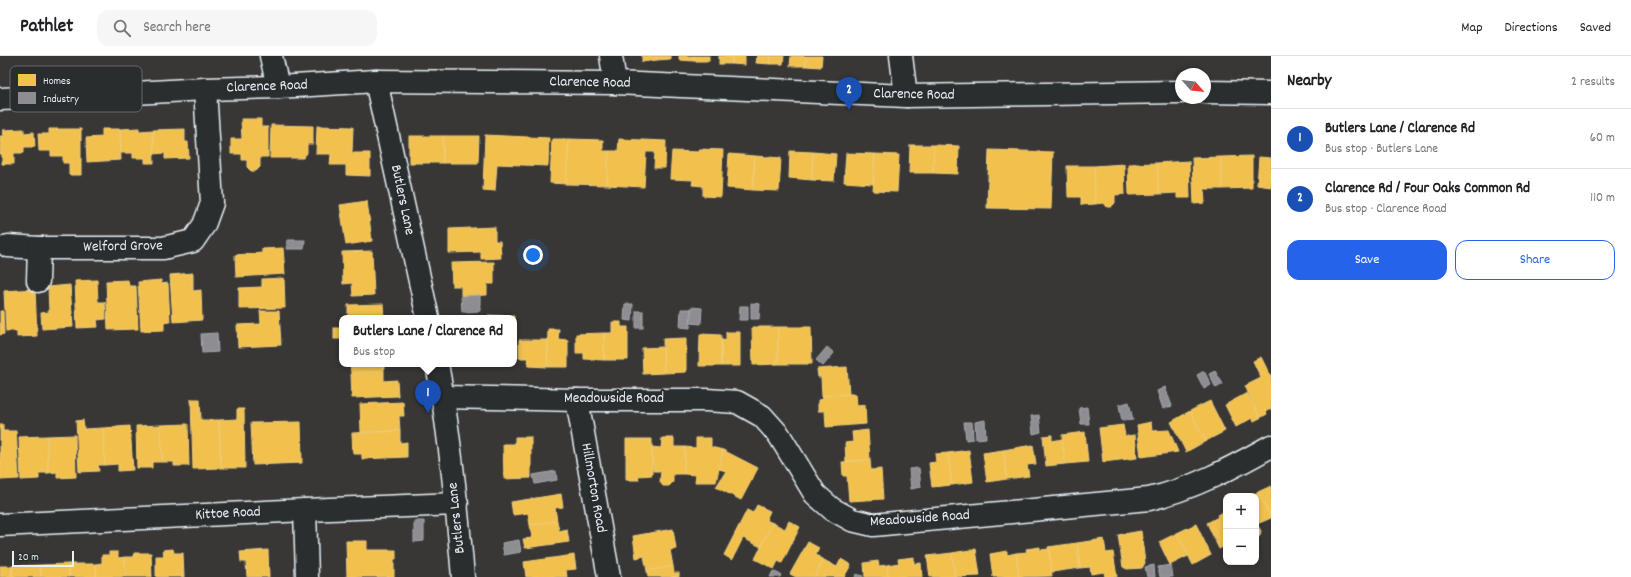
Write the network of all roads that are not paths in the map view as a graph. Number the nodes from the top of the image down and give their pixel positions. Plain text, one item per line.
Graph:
1 (271, 56) edge
2 (611, 56) edge
3 (901, 56) edge
4 (376, 82) junction
5 (615, 82) junction
6 (278, 87) junction
7 (205, 89) junction
8 (1175, 92) edge
9 (1211, 92) edge
10 (142, 93) edge
11 (1271, 93) edge
12 (906, 96) junction
13 (8, 246) dead end
14 (40, 248) junction
15 (38, 280) dead end
16 (427, 315) edge
17 (438, 367) edge
18 (443, 396) junction
19 (577, 400) junction
20 (1271, 446) edge
21 (457, 504) junction
22 (306, 510) junction
23 (0, 525) edge
24 (307, 577) edge
25 (463, 577) edge
26 (609, 577) edge

1 - 6 street
2 - 5 street
3 - 12 street
4 - 5 street, Clarence Road
4 - 6 street, Clarence Road
4 - 16 street, Butlers Lane
5 - 12 street, Clarence Road
6 - 7 street, Clarence Road
7 - 10 street, Clarence Road
7 - 14 street, Welford Grove
8 - 12 street, Clarence Road
9 - 11 street
13 - 14 street, Welford Grove
14 - 15 street
17 - 18 street, Butlers Lane
18 - 19 street, Meadowside Road
18 - 21 street, Butlers Lane
19 - 20 street, Meadowside Road
19 - 26 street, Hillmorton Road
21 - 22 street, Kittoe Road
21 - 25 street, Butlers Lane
22 - 23 street, Kittoe Road
22 - 24 street

